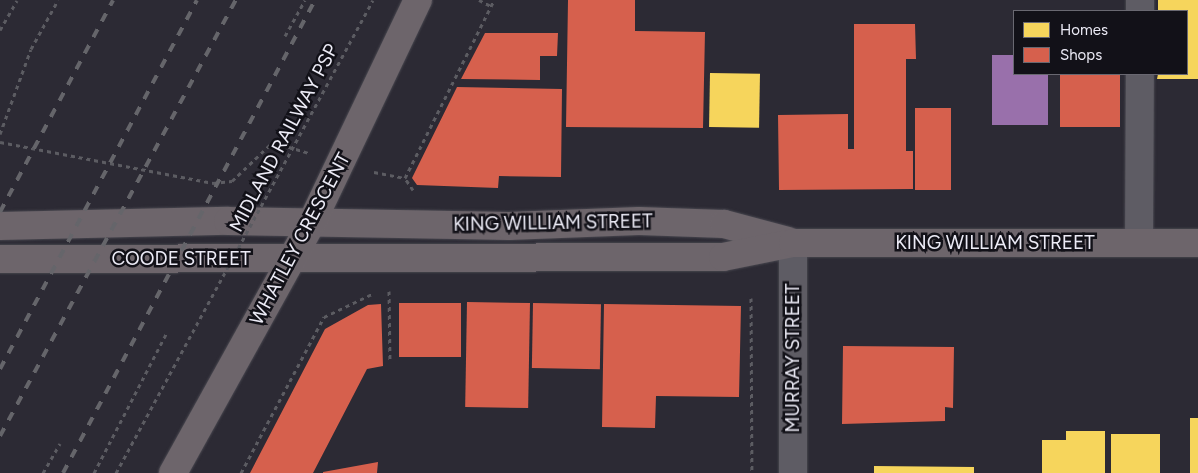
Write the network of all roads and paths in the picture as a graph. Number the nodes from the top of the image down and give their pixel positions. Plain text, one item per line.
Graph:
1 (17, 0) edge
2 (58, 0) edge
3 (304, 0) edge
4 (373, 0) edge
5 (418, 0) edge
6 (479, 0) edge
7 (494, 0) edge
8 (491, 6) junction
9 (0, 30) edge
10 (285, 36) dead end
11 (1140, 75) edge
12 (0, 134) edge
13 (0, 142) edge
14 (342, 163) junction
15 (405, 178) junction
16 (414, 193) dead end
17 (312, 222) junction
18 (0, 226) edge
19 (1139, 242) junction
20 (1198, 242) edge
21 (793, 243) junction
22 (393, 258) joint
23 (0, 259) edge
24 (291, 259) junction
25 (380, 290) dead end
26 (389, 290) dead end
27 (751, 298) dead end
28 (167, 332) dead end
29 (390, 360) dead end
30 (60, 443) dead end
31 (43, 473) edge
32 (94, 473) edge
33 (116, 473) edge
34 (173, 473) edge
35 (241, 473) edge
36 (752, 473) edge
37 (793, 473) edge

1 - 9 path
2 - 12 path
3 - 10 path
4 - 33 path, MIDLAND RAILWAY PSP, bridge
5 - 14 main road, WHATLEY CRESCENT
6 - 8 path
7 - 8 path
8 - 15 path
11 - 19 street
13 - 14 path
14 - 15 path
14 - 17 main road, WHATLEY CRESCENT
15 - 16 path
17 - 18 main road, COODE STREET
17 - 21 main road, KING WILLIAM STREET
17 - 24 main road, WHATLEY CRESCENT
19 - 20 main road, KING WILLIAM STREET
19 - 21 main road, KING WILLIAM STREET
21 - 22 main road, KING WILLIAM STREET
21 - 37 street, MURRAY STREET
22 - 24 main road, COODE STREET
23 - 24 main road, COODE STREET
24 - 34 main road, WHATLEY CRESCENT
25 - 35 path
26 - 29 path
27 - 36 path
28 - 32 path
30 - 31 path

